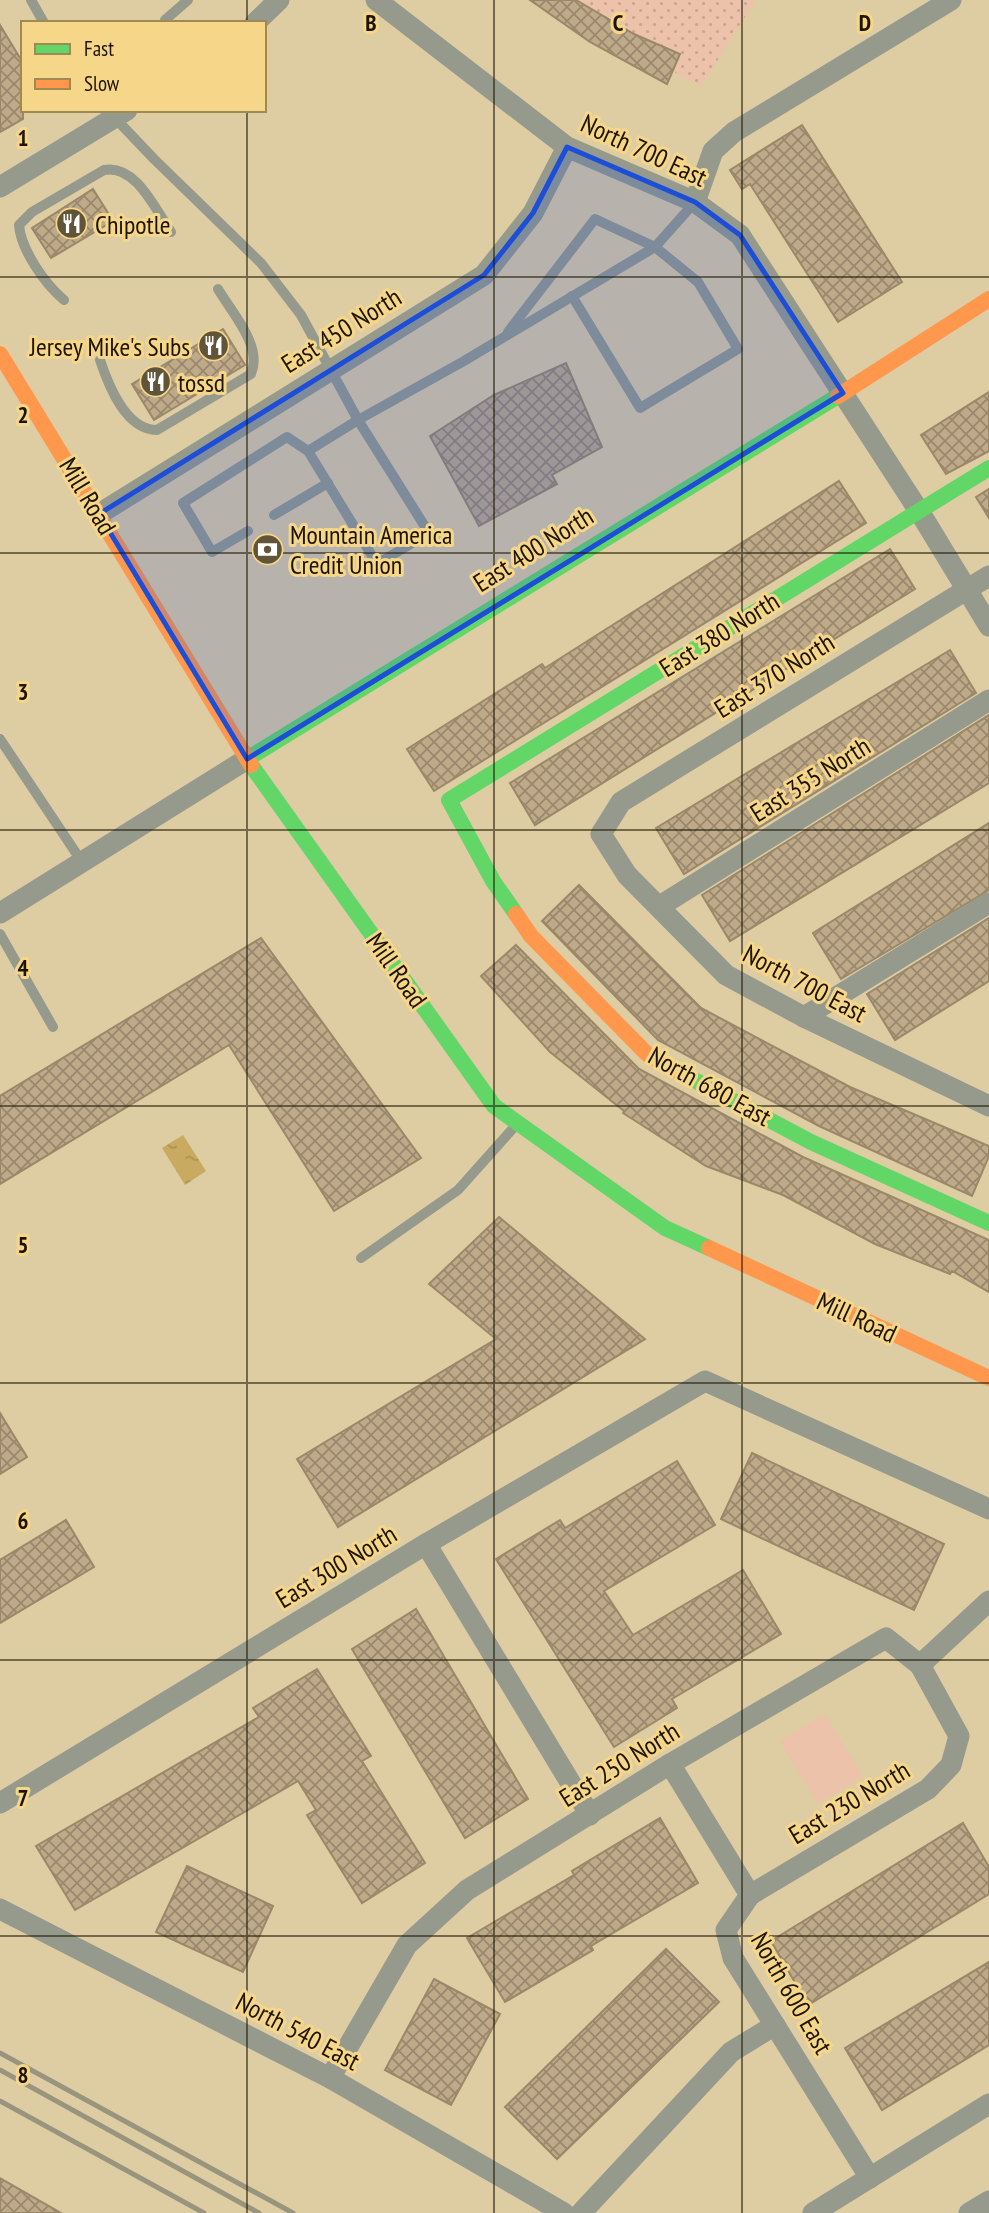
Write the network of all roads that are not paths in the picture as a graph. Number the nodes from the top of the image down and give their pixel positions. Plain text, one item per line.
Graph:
1 (31, 0) edge
2 (188, 0) edge
3 (279, 0) edge
4 (376, 0) edge
5 (951, 0) edge
6 (43, 21) edge
7 (165, 21) edge
8 (257, 21) edge
9 (121, 114) edge
10 (566, 147) junction
11 (0, 187) edge
12 (695, 202) junction
13 (170, 232) dead end
14 (655, 247) junction
15 (218, 289) dead end
16 (572, 296) junction
17 (989, 299) edge
18 (64, 300) dead end
19 (505, 337) junction
20 (0, 354) edge
21 (100, 360) dead end
22 (329, 371) junction
23 (844, 393) junction
24 (358, 420) junction
25 (309, 452) junction
26 (989, 468) edge
27 (328, 483) junction
28 (919, 511) junction
29 (99, 514) junction
30 (274, 515) dead end
31 (248, 531) dead end
32 (989, 576) edge
33 (967, 590) junction
34 (989, 626) edge
35 (989, 700) edge
36 (0, 739) edge
37 (247, 760) junction
38 (449, 800) joint
39 (601, 834) joint
40 (82, 862) junction
41 (989, 903) edge
42 (660, 906) junction
43 (0, 913) edge
44 (0, 934) edge
45 (804, 1017) junction
46 (53, 1027) dead end
47 (989, 1106) edge
48 (518, 1123) junction
49 (989, 1223) edge
50 (361, 1258) dead end
51 (989, 1378) edge
52 (989, 1509) edge
53 (426, 1544) junction
54 (989, 1601) edge
55 (920, 1665) junction
56 (670, 1764) junction
57 (0, 1802) edge
58 (590, 1815) junction
59 (750, 1895) junction
60 (0, 1909) edge
61 (775, 2025) junction
62 (330, 2078) junction
63 (989, 2104) edge
64 (870, 2178) junction
65 (989, 2201) edge
66 (564, 2213) edge
67 (581, 2213) edge
68 (813, 2213) edge
69 (969, 2213) edge

1 - 6 lane
2 - 7 lane
3 - 8 street
4 - 10 street, North 700 East
5 - 12 street
9 - 11 street
9 - 22 lane
10 - 12 street, North 700 East
10 - 22 street, East 450 North
12 - 14 lane
12 - 23 street, North 700 East
13 - 18 lane
14 - 16 lane
14 - 16 lane
14 - 19 lane
15 - 21 lane
16 - 19 lane
17 - 23 street, East 400 North
19 - 24 lane
20 - 29 street, Mill Road
22 - 24 lane
22 - 29 street, East 450 North
23 - 28 street, North 700 East
23 - 37 street, East 400 North
24 - 25 lane
24 - 27 lane
25 - 27 lane
25 - 31 lane
26 - 28 street, East 380 North
27 - 30 lane
28 - 33 street, North 700 East
28 - 38 street, East 380 North
29 - 37 street, Mill Road
32 - 33 street, East 370 North
33 - 34 street, North 700 East
33 - 39 street, East 370 North
35 - 42 street, East 355 North
36 - 40 lane
37 - 40 street, East 400 North
37 - 48 street, Mill Road
38 - 49 street, North 680 East
39 - 42 street, North 700 East
40 - 43 street, East 400 North
41 - 45 street
42 - 45 street, North 700 East
44 - 46 lane
45 - 47 street, North 700 East
48 - 50 lane
48 - 51 street, Mill Road
52 - 53 street, East 300 North
53 - 57 street, East 300 North
53 - 58 street
54 - 55 street
55 - 56 street, East 250 North
55 - 59 street, East 230 North
56 - 58 street, East 250 North
56 - 59 street, North 600 East
58 - 62 street, East 250 North
59 - 61 street, North 600 East
60 - 62 street, North 540 East
61 - 64 street, North 600 East
61 - 67 street
62 - 66 street, North 540 East
63 - 64 street
64 - 68 street
65 - 69 street

